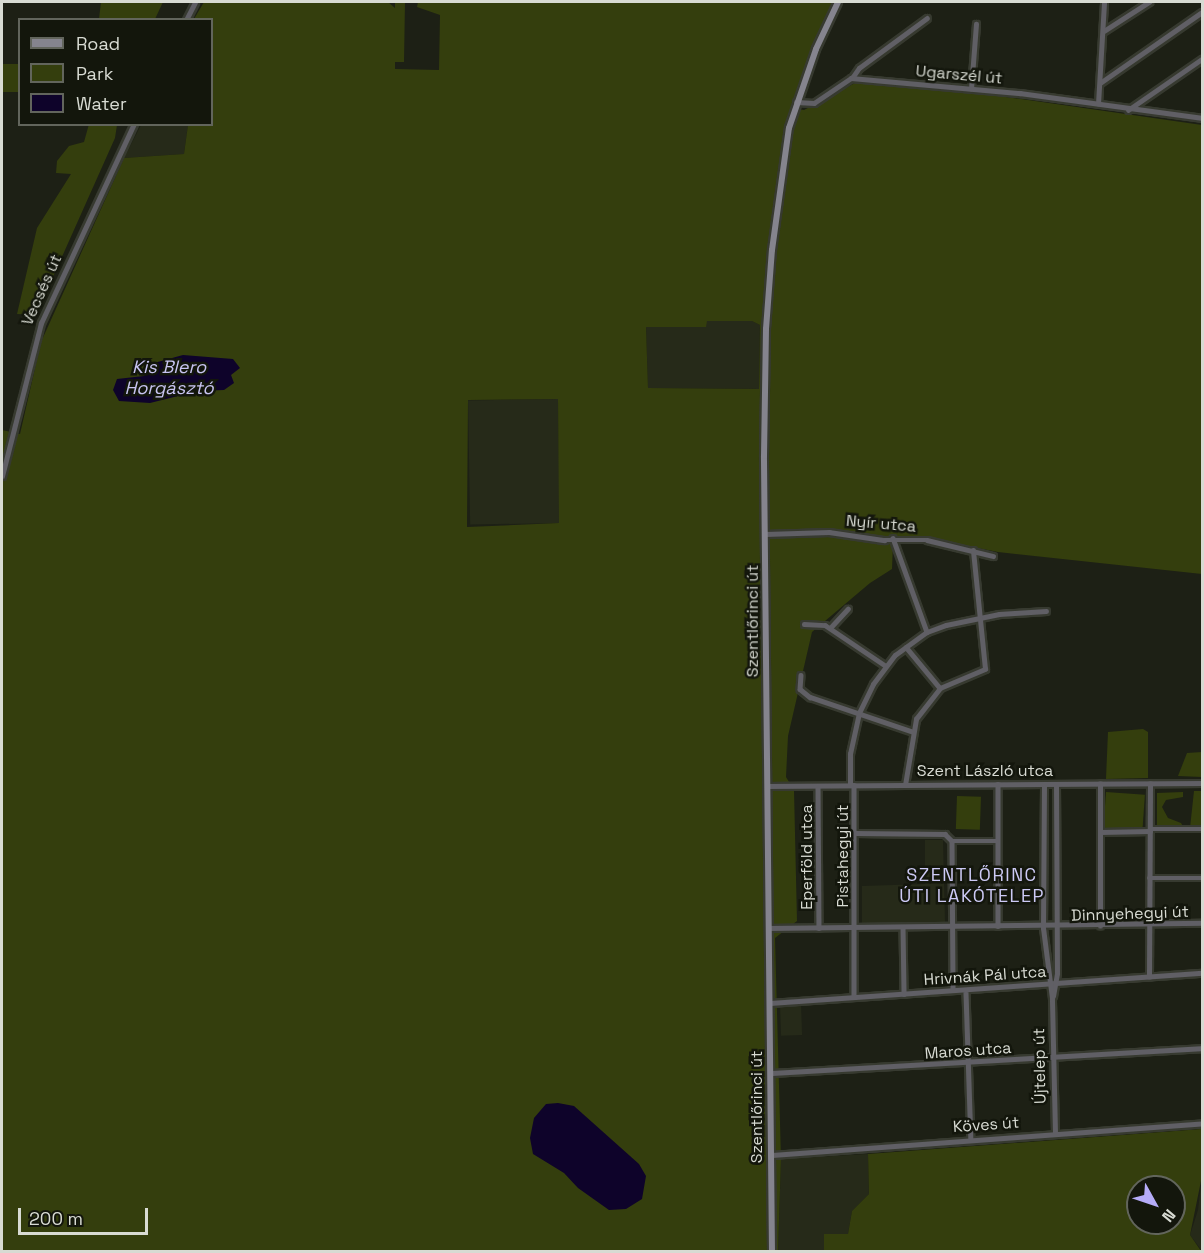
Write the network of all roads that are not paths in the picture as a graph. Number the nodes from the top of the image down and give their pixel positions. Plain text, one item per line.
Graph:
1 (195, 2) edge
2 (838, 2) edge
3 (1104, 2) edge
4 (1149, 2) edge
5 (1203, 12) edge
6 (187, 18) edge
7 (927, 18) dead end
8 (976, 24) dead end
9 (1104, 30) junction
10 (1203, 59) edge
11 (851, 78) junction
12 (1100, 83) junction
13 (971, 89) junction
14 (796, 102) junction
15 (1098, 104) junction
16 (1126, 110) junction
17 (1203, 118) edge
18 (133, 126) edge
19 (2, 476) edge
20 (765, 534) junction
21 (893, 538) junction
22 (973, 551) junction
23 (993, 556) dead end
24 (848, 609) dead end
25 (1047, 611) dead end
26 (978, 617) junction
27 (804, 624) dead end
28 (830, 628) junction
29 (927, 632) junction
30 (906, 647) junction
31 (886, 666) junction
32 (801, 675) dead end
33 (940, 688) junction
34 (859, 713) junction
35 (911, 731) junction
36 (1203, 783) edge
37 (998, 784) junction
38 (1044, 784) junction
39 (1056, 784) junction
40 (1100, 784) junction
41 (1150, 784) junction
42 (852, 785) junction
43 (905, 785) junction
44 (767, 786) junction
45 (818, 786) junction
46 (1203, 829) edge
47 (1150, 830) junction
48 (1101, 832) junction
49 (855, 833) junction
50 (951, 841) junction
51 (997, 841) junction
52 (1149, 878) junction
53 (1203, 878) edge
54 (1203, 923) edge
55 (1149, 925) junction
56 (998, 926) junction
57 (1100, 926) junction
58 (855, 927) junction
59 (903, 927) junction
60 (953, 927) junction
61 (770, 928) junction
62 (819, 928) junction
63 (1043, 928) junction
64 (1056, 928) junction
65 (1203, 973) edge
66 (1149, 977) junction
67 (1056, 983) junction
68 (1049, 984) junction
69 (953, 990) junction
70 (966, 993) dead end
71 (904, 994) junction
72 (854, 997) junction
73 (1052, 998) junction
74 (770, 1003) junction
75 (1203, 1048) edge
76 (1053, 1058) junction
77 (969, 1063) junction
78 (770, 1073) junction
79 (1203, 1123) edge
80 (1055, 1133) junction
81 (971, 1140) junction
82 (771, 1155) junction
83 (772, 1251) edge

1 - 6 street
2 - 14 main road, Szentlőrinci út
3 - 9 street
4 - 9 street
5 - 12 street
7 - 11 street
8 - 13 street
9 - 12 street
10 - 16 street
11 - 13 street, Ugarszél út
11 - 14 street
12 - 15 street
13 - 15 street, Ugarszél út
14 - 20 main road, Szentlőrinci út
15 - 16 street, Ugarszél út
16 - 17 street, Ugarszél út
18 - 19 street, Vecsés út
20 - 21 street, Nyír utca
20 - 44 main road, Szentlőrinci út
21 - 22 street, Nyír utca
21 - 29 street
22 - 23 street, Nyír utca
22 - 26 street
24 - 28 street
25 - 26 street, Pistahegyi út
26 - 29 street, Pistahegyi út
26 - 33 street
27 - 28 street
28 - 31 street
29 - 30 street, Pistahegyi út
30 - 31 street, Pistahegyi út
30 - 33 street
31 - 34 street, Pistahegyi út
32 - 34 street
33 - 35 street
34 - 35 street
34 - 42 street, Pistahegyi út
35 - 43 street
36 - 41 street, Szent László utca
37 - 38 street, Szent László utca
37 - 43 street, Szent László utca
37 - 51 street
38 - 39 street, Szent László utca
38 - 63 street, Újtelep út
39 - 40 street, Szent László utca
39 - 64 street, Újtelep út
40 - 41 street, Szent László utca
40 - 48 street
41 - 47 street
42 - 43 street, Szent László utca
42 - 45 street, Szent László utca
42 - 49 street, Pistahegyi út
44 - 45 street, Szent László utca
44 - 61 main road, Szentlőrinci út
45 - 62 street, Eperföld utca
46 - 47 street
47 - 48 street
47 - 52 street
48 - 57 street
49 - 50 street
49 - 58 street, Pistahegyi út
50 - 51 street
50 - 60 street
51 - 56 street
52 - 53 street
52 - 55 street
54 - 55 street, Dinnyehegyi út
55 - 57 street, Dinnyehegyi út
55 - 66 street
56 - 60 street, Dinnyehegyi út
56 - 63 street, Dinnyehegyi út
57 - 64 street, Dinnyehegyi út
58 - 59 street, Dinnyehegyi út
58 - 62 street, Dinnyehegyi út
58 - 72 street, Pistahegyi út
59 - 60 street, Dinnyehegyi út
59 - 71 street
60 - 69 street
61 - 62 street, Dinnyehegyi út
61 - 74 main road, Szentlőrinci út
63 - 64 street, Dinnyehegyi út
63 - 68 street, Újtelep út
64 - 67 street, Újtelep út
65 - 66 street, Hrivnák Pál utca
66 - 67 street, Hrivnák Pál utca
67 - 68 street, Hrivnák Pál utca
67 - 73 street, Újtelep út
68 - 69 street, Hrivnák Pál utca
68 - 73 street, Újtelep út
69 - 71 street, Hrivnák Pál utca
70 - 77 street
71 - 72 street, Hrivnák Pál utca
72 - 74 street, Hrivnák Pál utca
73 - 76 street, Újtelep út
74 - 78 main road, Szentlőrinci út
75 - 76 street, Maros utca
76 - 77 street, Maros utca
76 - 80 street, Újtelep út
77 - 78 street, Maros utca
77 - 81 street
78 - 82 main road, Szentlőrinci út
79 - 80 street, Köves út
80 - 81 street, Köves út
81 - 82 street, Köves út
82 - 83 main road, Szentlőrinci út

